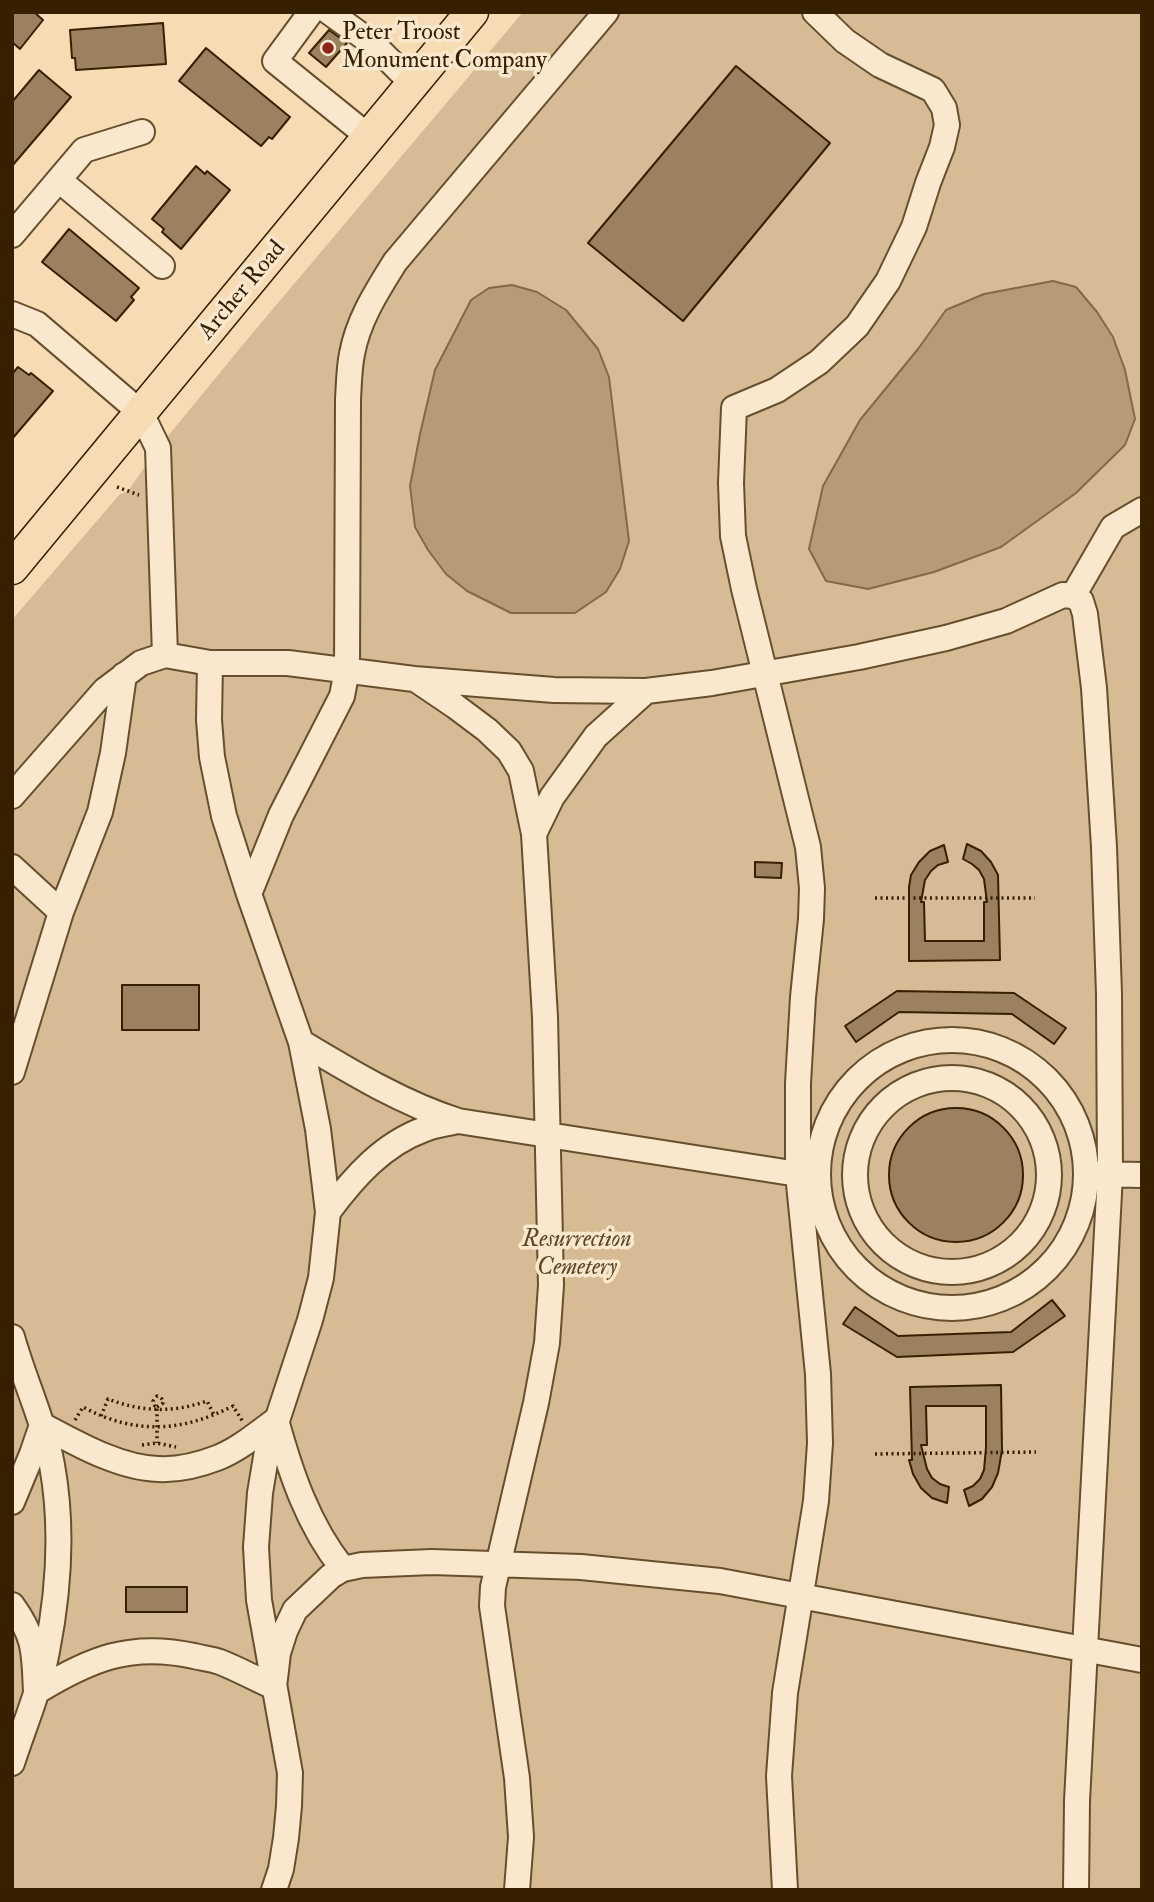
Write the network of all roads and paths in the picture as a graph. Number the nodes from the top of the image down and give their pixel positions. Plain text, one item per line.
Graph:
1 (311, 12) edge
2 (329, 12) edge
3 (472, 12) edge
4 (606, 12) edge
5 (815, 12) edge
6 (413, 84) junction
7 (142, 131) dead end
8 (369, 137) junction
9 (59, 180) junction
10 (12, 235) edge
11 (162, 265) dead end
12 (12, 314) edge
13 (141, 413) junction
14 (117, 487) dead end
15 (139, 495) dead end
16 (1142, 510) edge
17 (12, 568) edge
18 (1073, 596) junction
19 (165, 655) junction
20 (210, 663) junction
21 (347, 670) junction
22 (765, 674) junction
23 (124, 675) junction
24 (414, 678) junction
25 (646, 691) junction
26 (12, 796) edge
27 (534, 834) junction
28 (12, 867) edge
29 (249, 894) junction
30 (874, 898) dead end
31 (1035, 898) dead end
32 (61, 912) junction
33 (301, 1042) junction
34 (870, 1069) junction
35 (12, 1072) edge
36 (1042, 1074) junction
37 (894, 1097) junction
38 (1017, 1103) junction
39 (458, 1121) junction
40 (548, 1135) junction
41 (808, 1174) junction
42 (1098, 1174) junction
43 (1142, 1175) edge
44 (328, 1212) junction
45 (1022, 1244) junction
46 (897, 1255) junction
47 (1047, 1269) junction
48 (875, 1285) junction
49 (12, 1337) edge
50 (157, 1408) junction
51 (101, 1416) junction
52 (215, 1416) junction
53 (276, 1420) junction
54 (42, 1425) junction
55 (156, 1427) junction
56 (65, 1437) junction
57 (252, 1437) junction
58 (158, 1443) dead end
59 (1036, 1452) dead end
60 (875, 1454) dead end
61 (12, 1502) edge
62 (498, 1564) junction
63 (343, 1569) junction
64 (802, 1596) junction
65 (12, 1605) edge
66 (1085, 1649) junction
67 (1142, 1660) edge
68 (274, 1687) junction
69 (36, 1692) junction
70 (12, 1763) edge
71 (274, 1890) edge
72 (517, 1890) edge
73 (785, 1890) edge
74 (1076, 1890) edge

1 - 8 street
2 - 6 street
3 - 6 main road, Archer Road
4 - 21 street
5 - 22 street
6 - 8 main road, Archer Road
7 - 9 street
8 - 13 main road, Archer Road
9 - 10 street
9 - 11 street
12 - 13 street
13 - 17 main road, Archer Road
13 - 19 street
14 - 15 path
16 - 18 street
18 - 22 street
18 - 42 street
19 - 20 street
19 - 23 street
20 - 21 street
20 - 29 street
21 - 24 street
21 - 29 street
22 - 25 street
22 - 41 street
23 - 26 street
23 - 32 street
24 - 25 street
24 - 27 street
25 - 27 street
27 - 40 street
28 - 32 street
29 - 33 street
30 - 31 path
32 - 35 street
33 - 39 street
33 - 44 street
34 - 36 street
34 - 37 street
34 - 41 street
36 - 38 street
36 - 42 street
37 - 38 street
37 - 46 street
38 - 45 street
39 - 40 street
39 - 44 street
40 - 41 street
40 - 62 street
41 - 48 street
41 - 64 street
42 - 43 street
42 - 47 street
42 - 66 street
44 - 53 street
45 - 46 street
45 - 47 street
46 - 48 street
47 - 48 street
49 - 54 street
50 - 51 path
50 - 52 path
50 - 55 path
51 - 55 path
51 - 56 path
52 - 55 path
52 - 57 path
53 - 57 street
53 - 63 street
53 - 68 street
54 - 56 street
54 - 61 street
54 - 69 street
55 - 58 path
56 - 57 street
59 - 60 path
62 - 63 street
62 - 64 street
62 - 72 street
63 - 68 street
64 - 66 street
64 - 73 street
65 - 69 street
66 - 67 street
66 - 74 street
68 - 69 street
68 - 71 street
69 - 70 street

